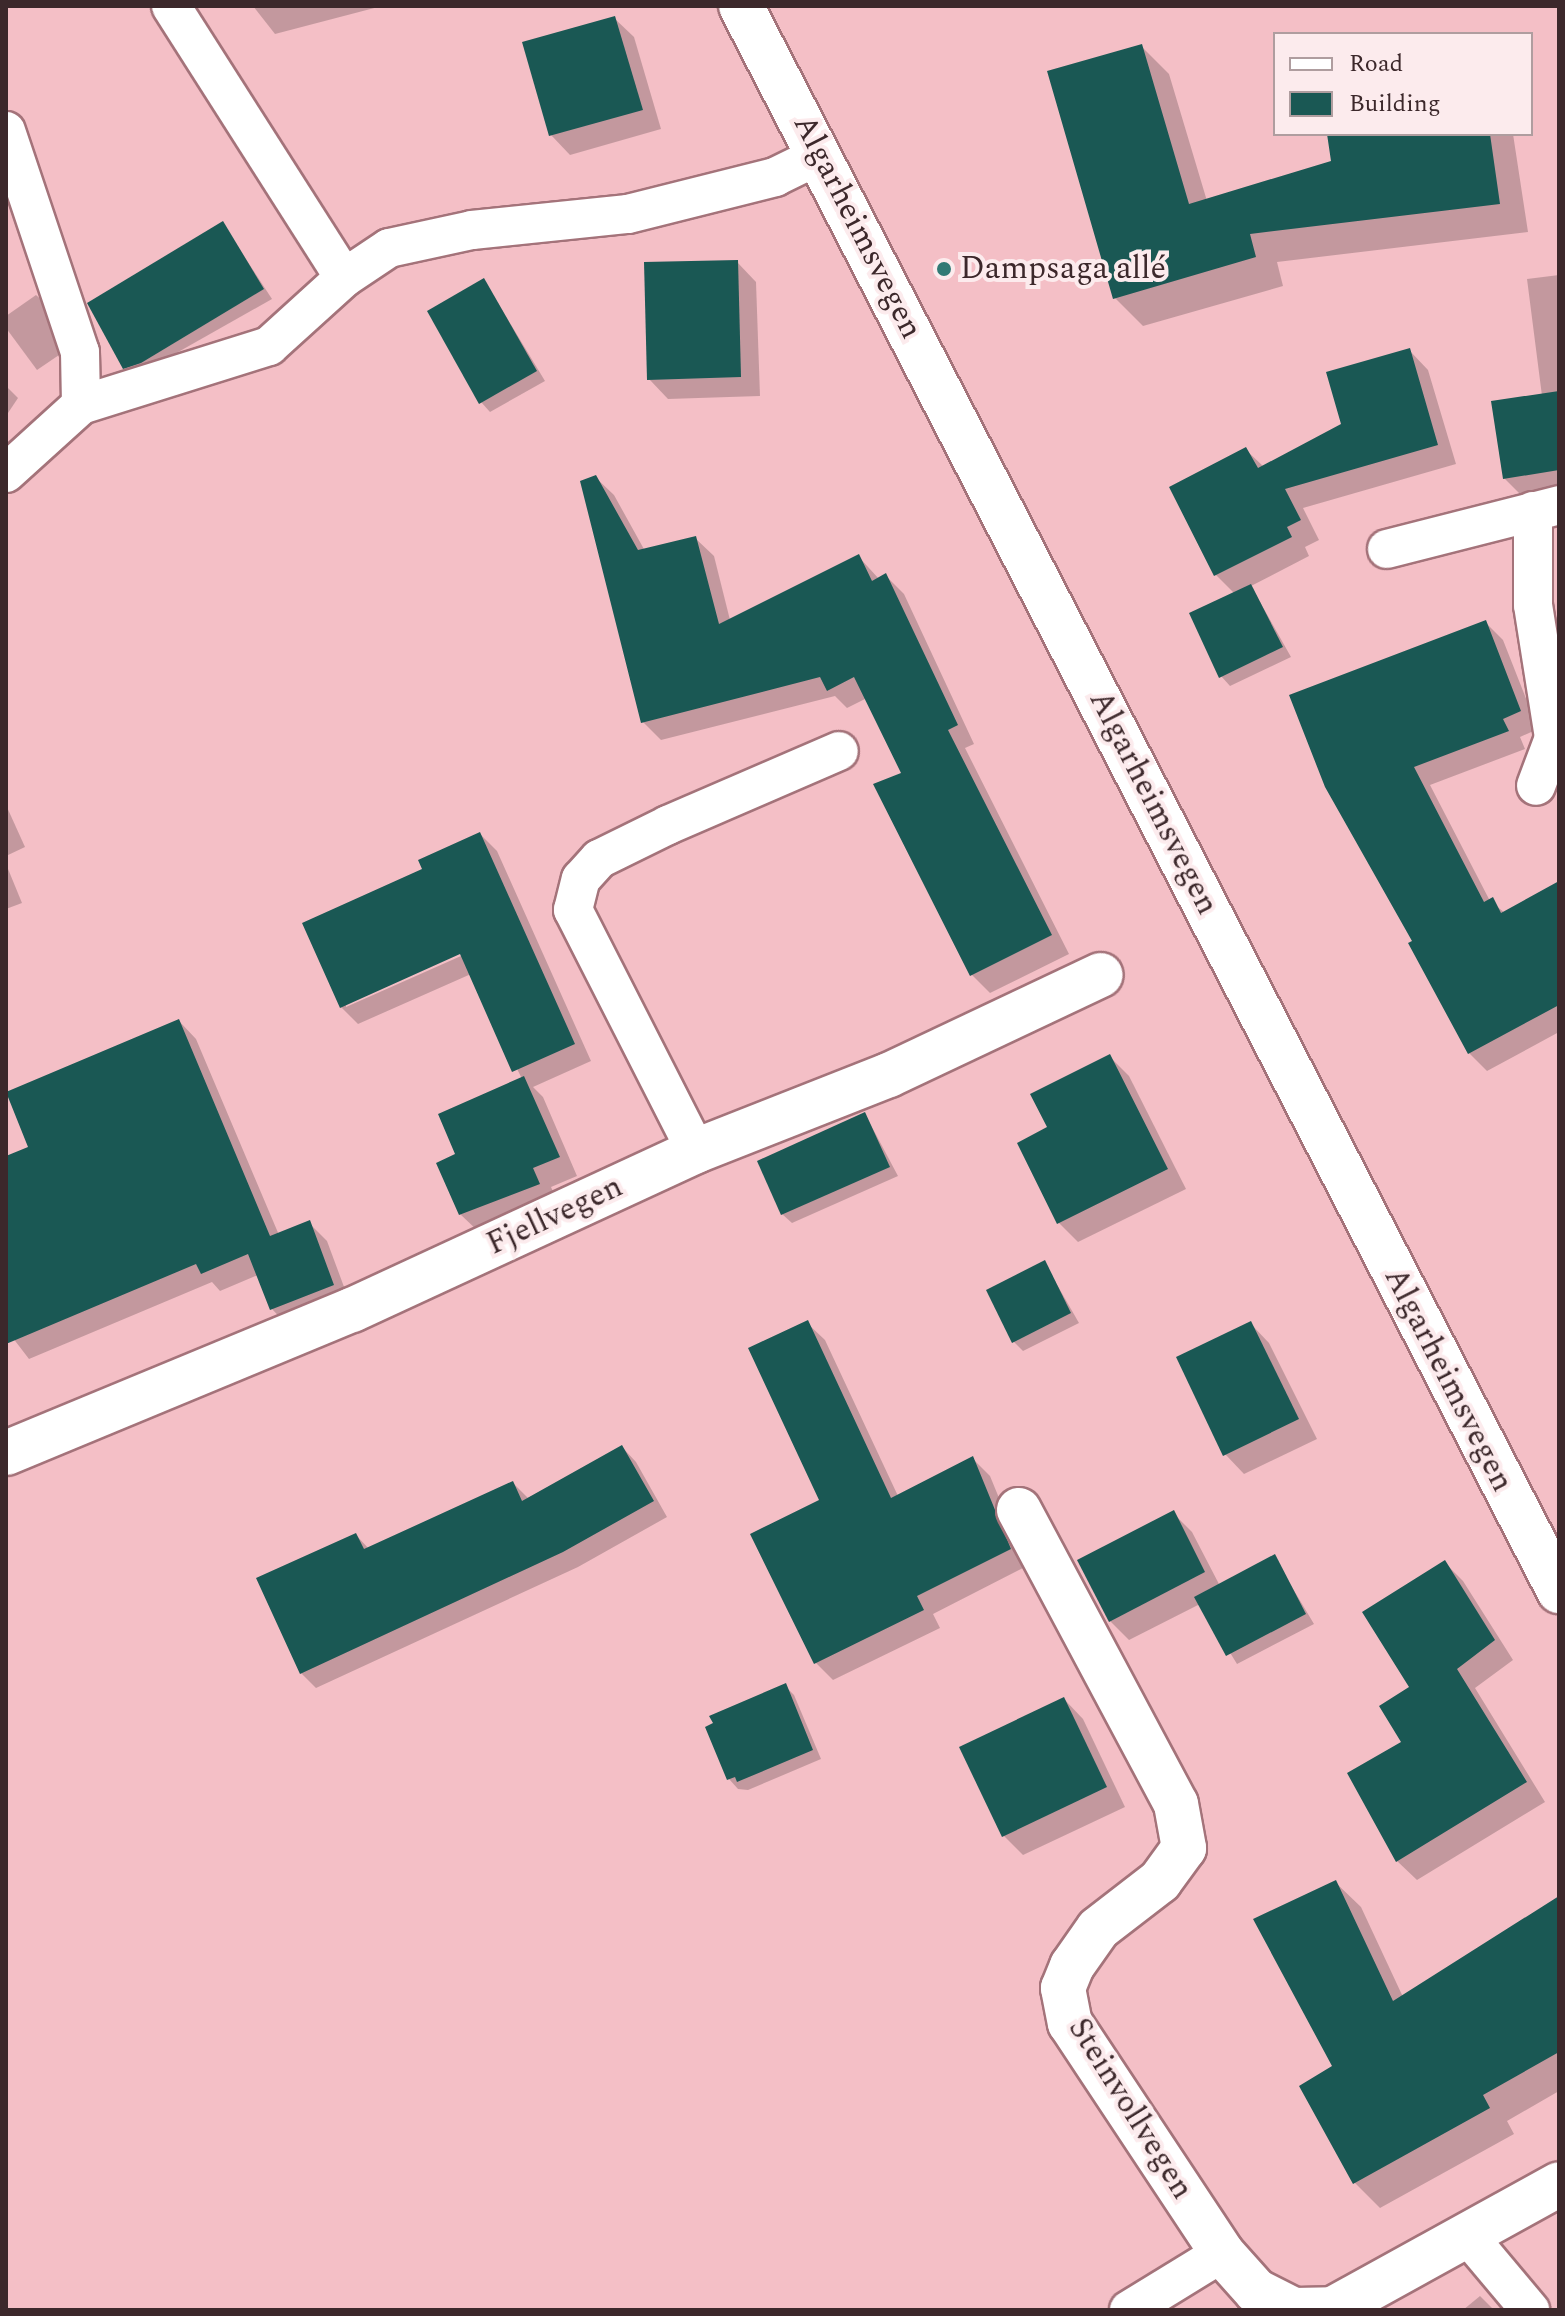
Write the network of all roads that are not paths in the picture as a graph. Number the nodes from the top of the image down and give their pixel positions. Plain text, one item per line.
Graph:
1 (171, 6) edge
2 (745, 9) edge
3 (6, 131) edge
4 (820, 155) junction
5 (344, 278) junction
6 (81, 405) junction
7 (6, 473) edge
8 (1546, 508) edge
9 (1387, 549) dead end
10 (839, 751) dead end
11 (1536, 786) dead end
12 (1101, 975) dead end
13 (696, 1151) junction
14 (6, 1453) edge
15 (1019, 1510) dead end
16 (1559, 1591) edge
17 (1559, 2184) edge
18 (1468, 2236) junction
19 (1222, 2253) junction
20 (1129, 2310) edge
21 (1530, 2310) edge

1 - 5 lane
2 - 4 street, Algarheimsvegen
3 - 6 lane
4 - 5 lane
4 - 16 street, Algarheimsvegen
5 - 6 lane
6 - 7 lane
8 - 9 lane
8 - 11 lane
10 - 13 lane
12 - 13 street, Fjellvegen
13 - 14 street, Fjellvegen
15 - 19 street, Steinvollvegen
17 - 18 street, Steinvollvegen
18 - 19 street, Steinvollvegen
18 - 21 lane
19 - 20 lane

